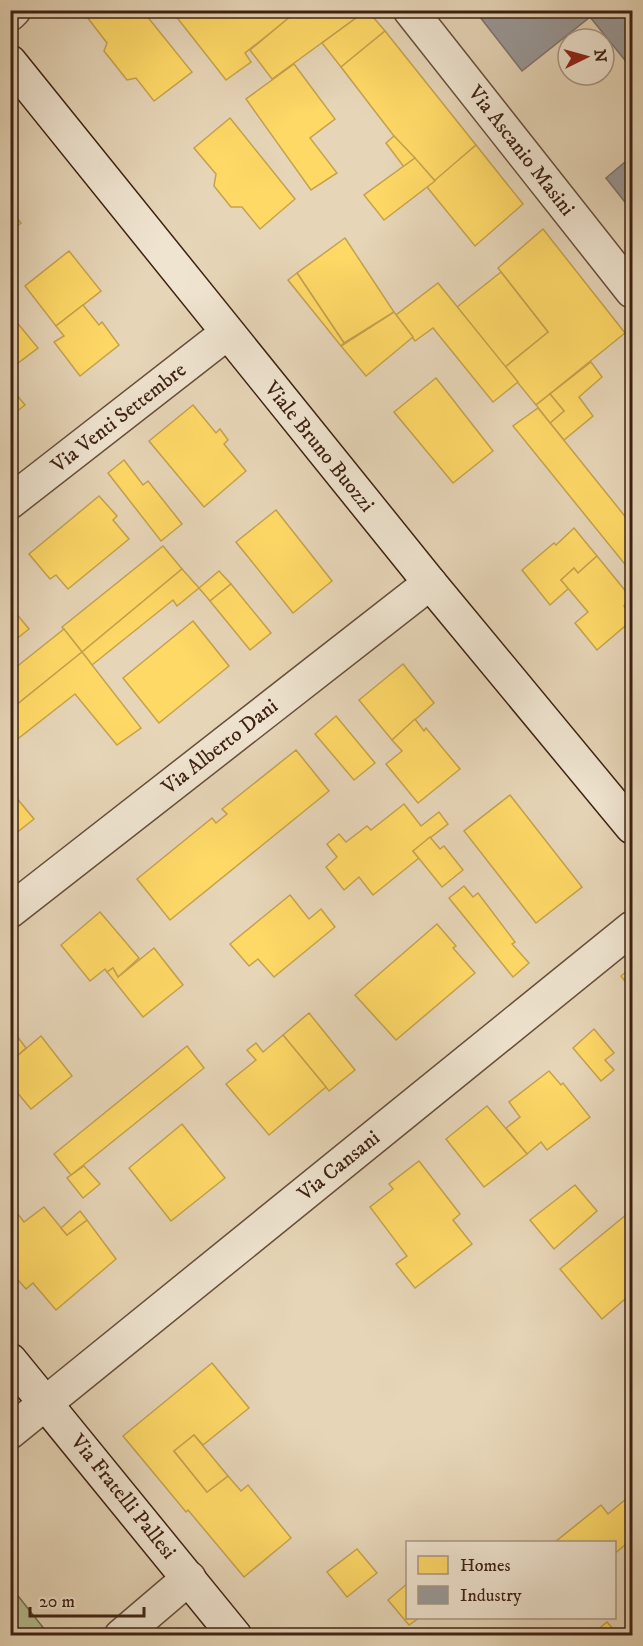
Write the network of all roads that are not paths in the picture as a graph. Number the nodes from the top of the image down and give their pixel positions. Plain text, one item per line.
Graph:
1 (14, 10) edge
2 (410, 10) edge
3 (10, 14) edge
4 (10, 62) edge
5 (633, 291) edge
6 (227, 333) junction
7 (10, 502) edge
8 (430, 583) junction
9 (633, 827) edge
10 (10, 911) edge
11 (633, 928) edge
12 (10, 1360) edge
13 (46, 1403) junction
14 (10, 1432) edge
15 (189, 1578) junction
16 (121, 1635) edge
17 (235, 1635) edge

1 - 3 street
2 - 5 street, Via Ascanio Masini
4 - 6 street, Viale Bruno Buozzi
6 - 7 street, Via Venti Settembre
6 - 8 street, Viale Bruno Buozzi
8 - 9 street, Viale Bruno Buozzi
8 - 10 street, Via Alberto Dani
11 - 13 street, Via Cansani
12 - 13 street, Via Fratelli Pallesi
13 - 14 street, Via Cansani
13 - 15 street, Via Fratelli Pallesi
15 - 16 street
15 - 17 street, Via Fratelli Pallesi

